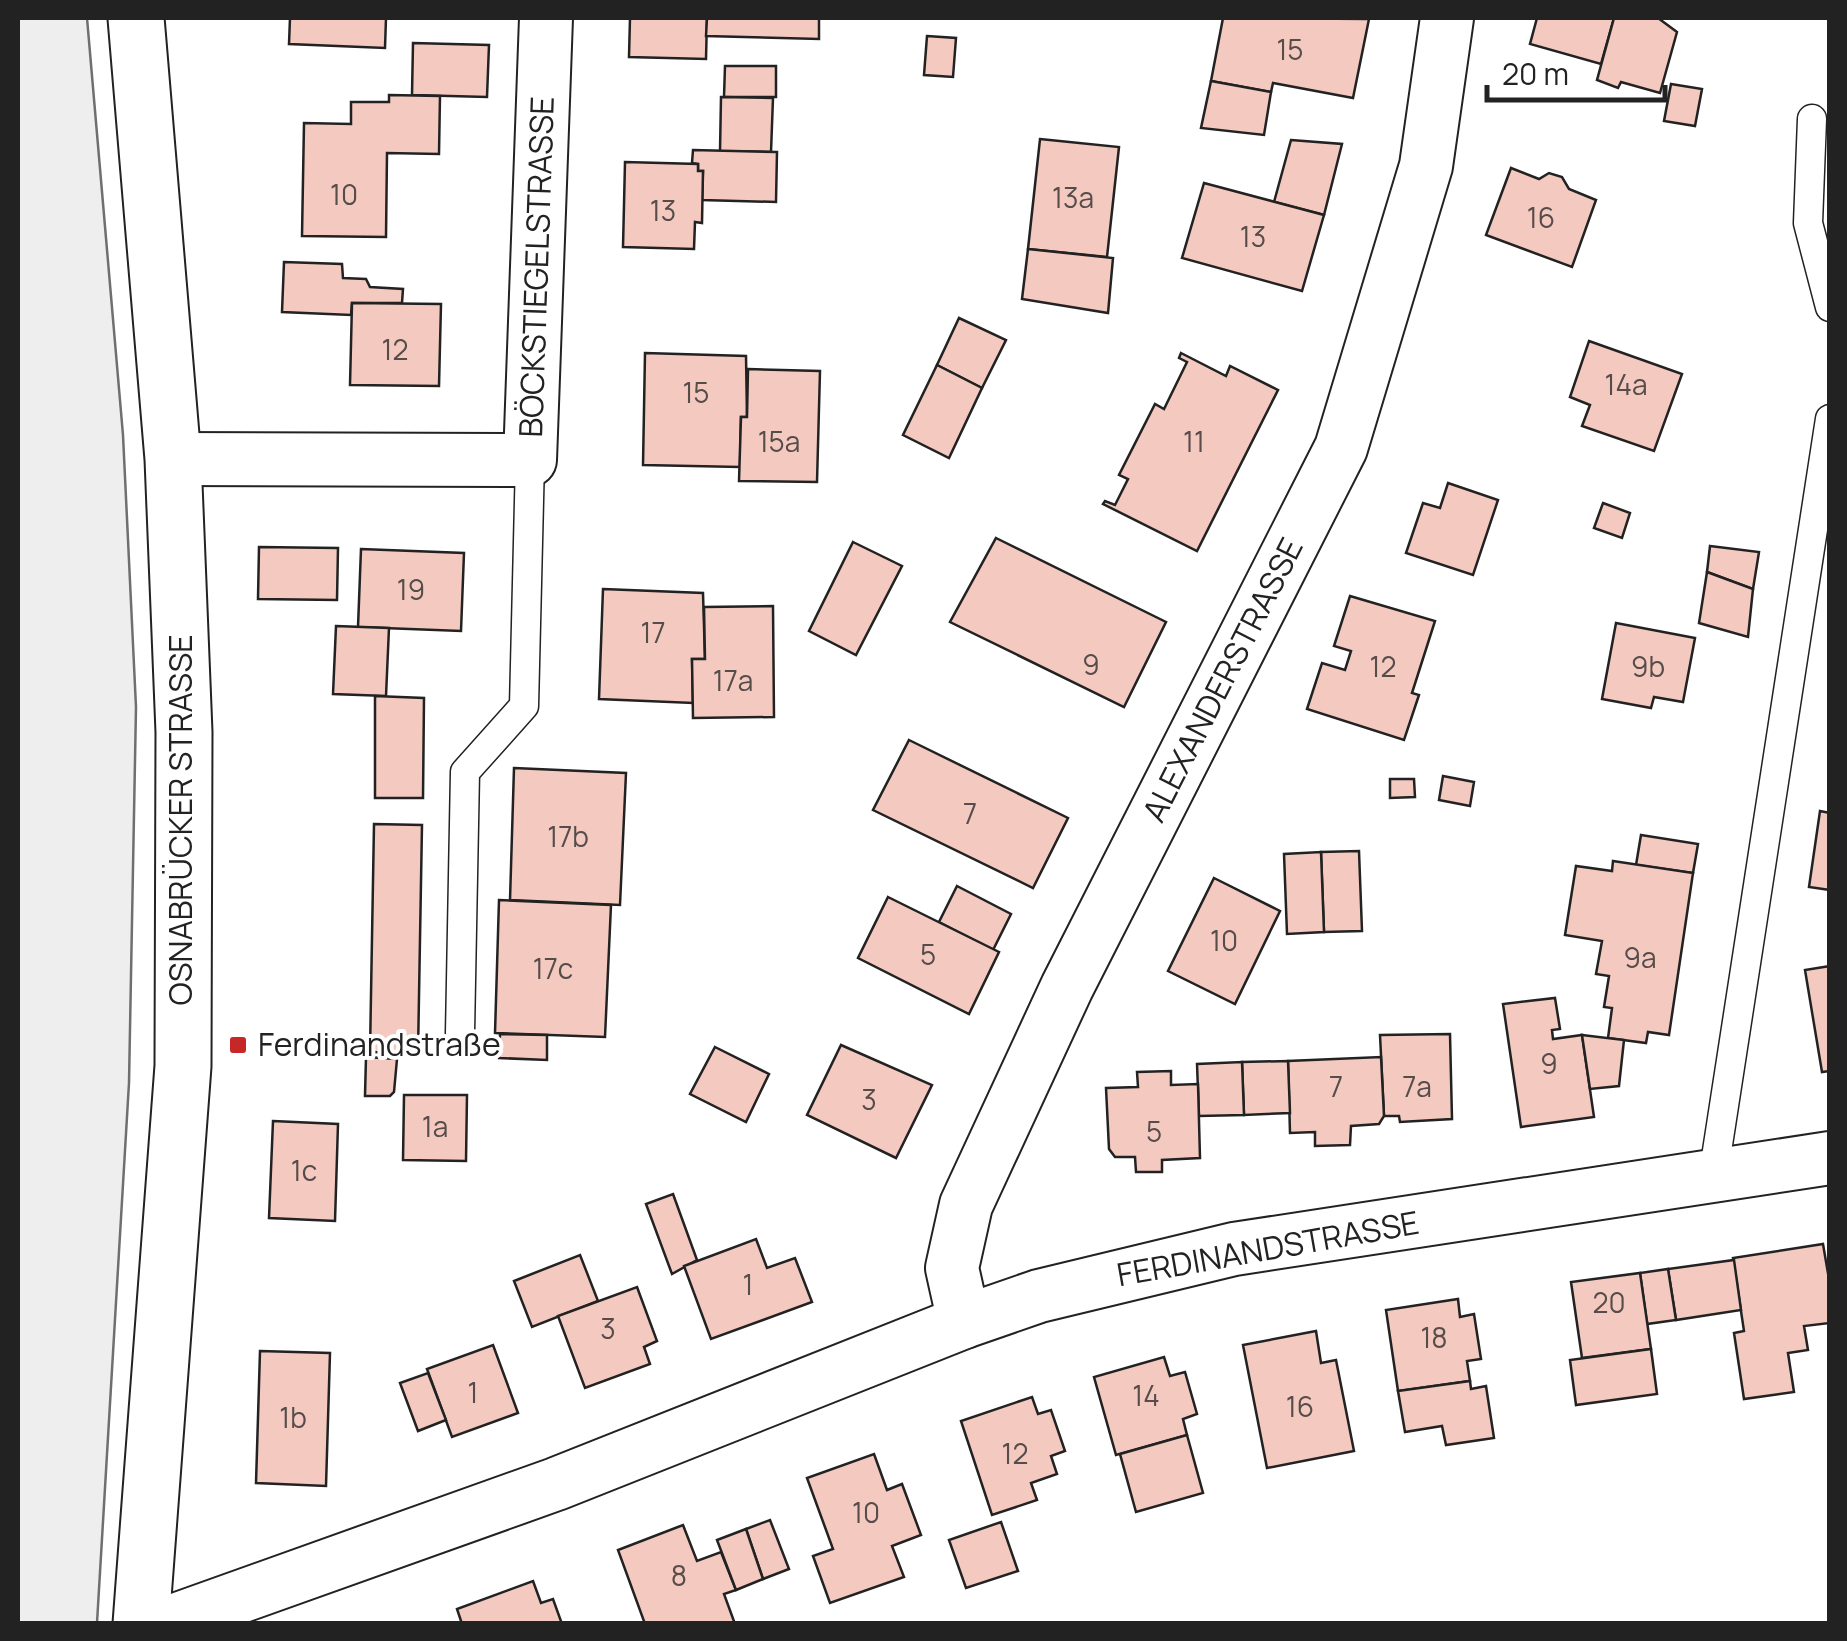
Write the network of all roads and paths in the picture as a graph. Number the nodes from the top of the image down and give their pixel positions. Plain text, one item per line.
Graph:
1 (136, 18) edge
2 (546, 18) edge
3 (1447, 18) edge
4 (1812, 119) dead end
5 (1830, 307) edge
6 (1830, 419) edge
7 (173, 459) junction
8 (530, 460) junction
9 (460, 1033) dead end
10 (1830, 1158) edge
11 (1714, 1177) junction
12 (964, 1322) junction
13 (142, 1624) edge
14 (164, 1624) edge

1 - 7 main road, OSNABRÜCKER STRASSE
2 - 8 street, BÖCKSTIEGELSTRASSE
3 - 12 street, ALEXANDERSTRASSE
4 - 5 lane
6 - 11 lane
7 - 8 street, BÖCKSTIEGELSTRASSE
7 - 13 main road, OSNABRÜCKER STRASSE
8 - 9 lane
10 - 11 street, FERDINANDSTRASSE
11 - 12 street, FERDINANDSTRASSE
12 - 14 street, FERDINANDSTRASSE

